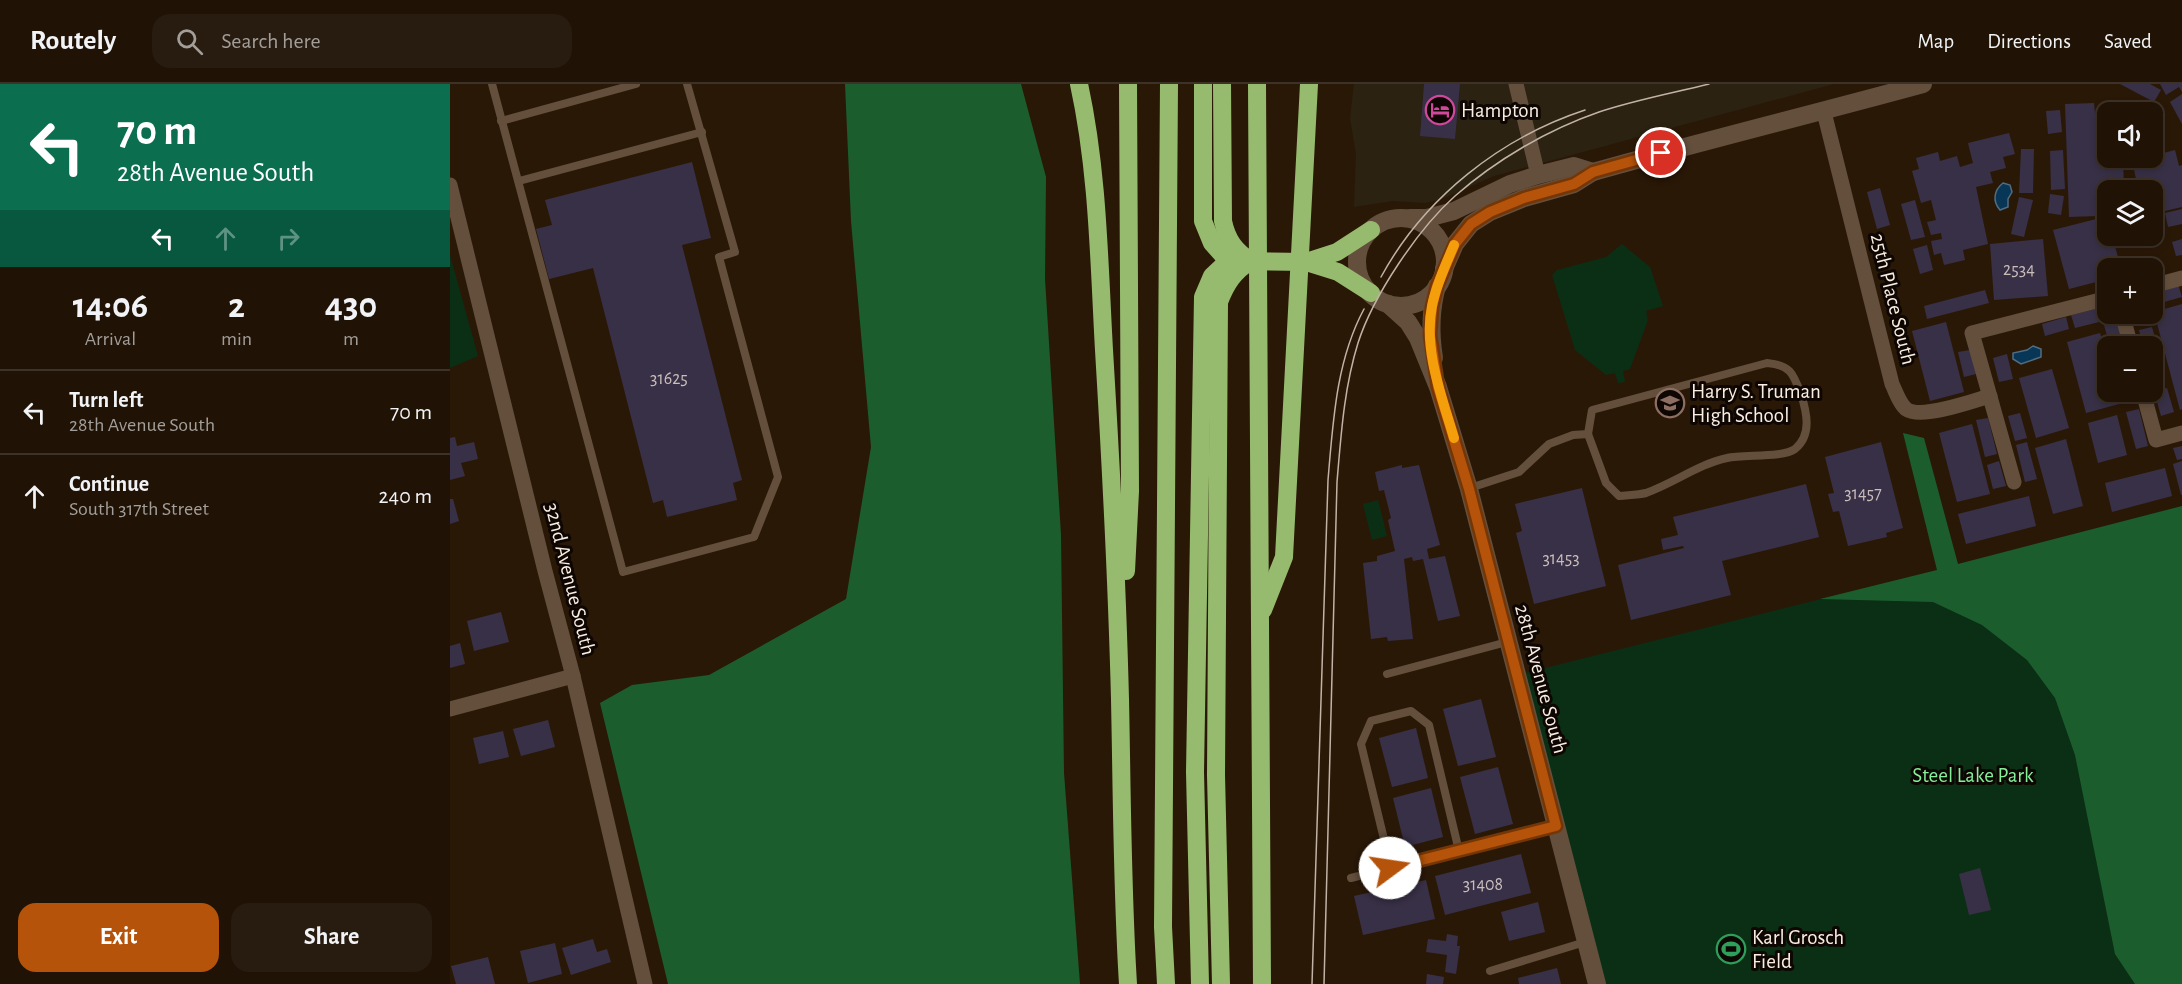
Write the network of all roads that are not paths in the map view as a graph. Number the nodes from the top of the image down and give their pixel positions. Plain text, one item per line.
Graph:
1 (492, 84) edge
2 (636, 84) edge
3 (687, 84) edge
4 (1079, 84) edge
5 (1128, 84) edge
6 (1169, 84) edge
7 (1203, 84) edge
8 (1222, 84) edge
9 (1257, 84) edge
10 (1310, 84) edge
11 (1516, 84) edge
12 (1923, 84) edge
13 (1824, 112) junction
14 (501, 121) junction
15 (702, 132) junction
16 (1593, 172) junction
17 (1538, 175) junction
18 (519, 181) junction
19 (450, 185) edge
20 (1407, 218) junction
21 (1371, 230) junction
22 (1228, 261) junction
23 (1251, 261) junction
24 (1306, 262) junction
25 (1444, 269) junction
26 (2182, 278) edge
27 (2163, 283) edge
28 (1437, 286) junction
29 (1371, 293) junction
30 (2097, 301) edge
31 (1388, 304) junction
32 (1209, 359) junction
33 (1438, 387) junction
34 (1990, 396) junction
35 (2146, 402) edge
36 (2182, 433) edge
37 (1588, 434) junction
38 (2014, 482) dead end
39 (1469, 489) junction
40 (1259, 621) junction
41 (1507, 642) junction
42 (1387, 674) dead end
43 (573, 676) junction
44 (1120, 697) junction
45 (450, 709) edge
46 (1556, 826) junction
47 (1459, 851) junction
48 (1390, 868) junction
49 (1351, 878) dead end
50 (1586, 941) junction
51 (1490, 971) dead end
52 (645, 984) edge
53 (1128, 984) edge
54 (1166, 984) edge
55 (1200, 984) edge
56 (1221, 984) edge
57 (1262, 984) edge
58 (1597, 984) edge

1 - 14 lane
2 - 14 lane
3 - 15 lane
4 - 44 highway
5 - 44 highway
6 - 54 highway
7 - 22 highway
8 - 23 highway
9 - 40 highway
10 - 40 highway
11 - 17 street
12 - 13 street
13 - 16 street
13 - 34 street, 25th Place South
14 - 18 lane
15 - 18 lane
15 - 18 lane
16 - 17 street
16 - 25 street
17 - 20 street
19 - 43 street, 32nd Avenue South
20 - 21 street
20 - 25 street
21 - 24 highway
21 - 29 street
22 - 23 highway
22 - 32 highway
23 - 24 highway
23 - 32 highway
24 - 29 highway
25 - 28 street
26 - 27 street
28 - 31 street
28 - 33 street, 28th Avenue South
29 - 31 street
30 - 34 street
31 - 33 street, 28th Avenue South
32 - 55 highway
32 - 56 highway
33 - 39 street, 28th Avenue South
34 - 38 street
35 - 36 street
37 - 37 lane
37 - 39 lane
39 - 41 street, 28th Avenue South
40 - 57 highway
41 - 42 lane
41 - 46 street, 28th Avenue South
43 - 45 street
43 - 52 street, 32nd Avenue South
44 - 53 highway
46 - 47 lane
46 - 50 street, 28th Avenue South
47 - 48 lane
47 - 48 lane
48 - 49 lane
50 - 51 lane
50 - 58 street, 28th Avenue South

